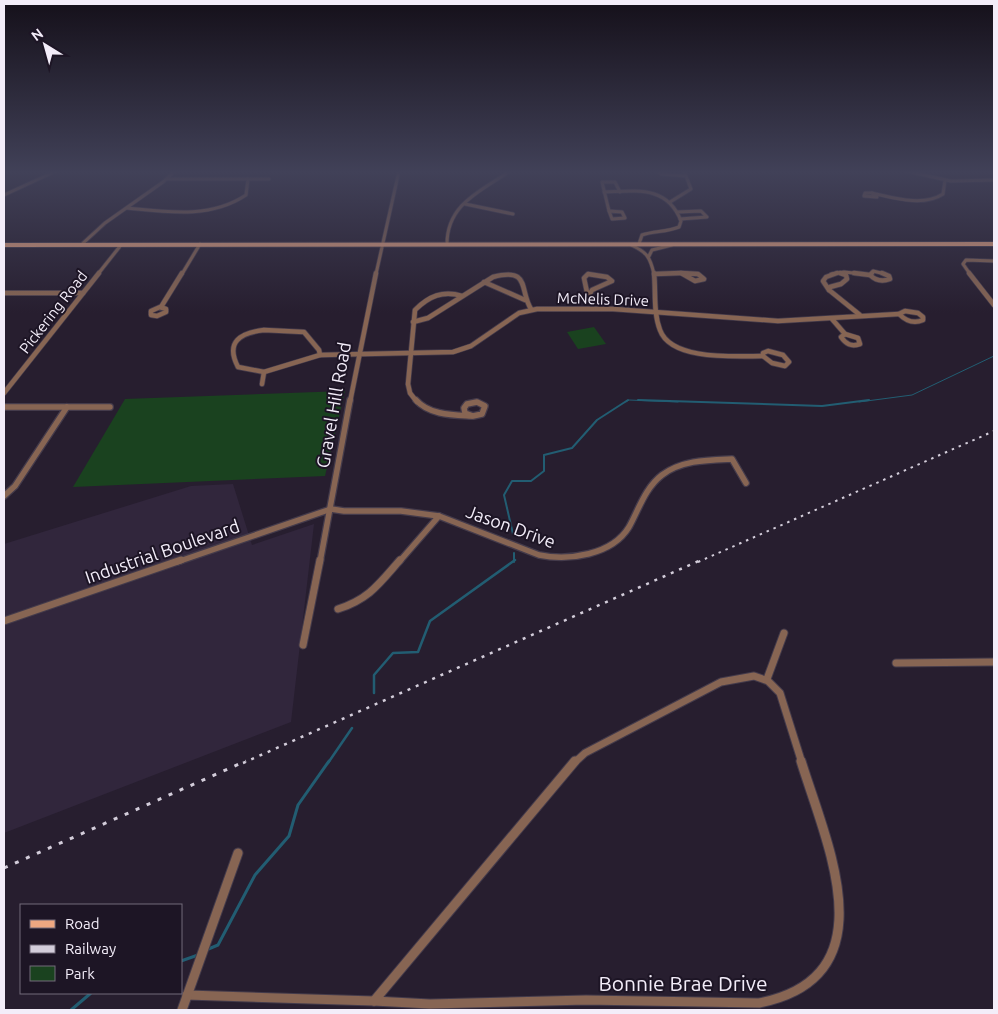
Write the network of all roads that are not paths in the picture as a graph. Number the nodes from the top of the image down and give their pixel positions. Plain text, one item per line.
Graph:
1 (114, 218) edge
2 (387, 218) edge
3 (453, 218) edge
4 (689, 218) edge
5 (680, 219) joint
6 (646, 234) junction
7 (121, 244) junction
8 (200, 244) junction
9 (381, 244) junction
10 (447, 244) junction
11 (625, 244) junction
12 (640, 244) junction
13 (648, 244) junction
14 (677, 244) junction
15 (994, 244) edge
16 (4, 245) edge
17 (81, 245) junction
18 (649, 256) junction
19 (994, 261) edge
20 (681, 273) junction
21 (840, 273) junction
22 (654, 274) junction
23 (870, 276) junction
24 (484, 282) junction
25 (829, 290) junction
26 (4, 293) edge
27 (83, 293) junction
28 (462, 296) junction
29 (588, 297) junction
30 (525, 300) junction
31 (994, 305) edge
32 (161, 307) dead end
33 (589, 308) junction
34 (532, 309) junction
35 (658, 312) junction
36 (899, 314) junction
37 (860, 315) junction
38 (832, 319) junction
39 (413, 322) junction
40 (845, 334) dead end
41 (358, 354) junction
42 (410, 354) junction
43 (320, 355) junction
44 (763, 356) junction
45 (264, 372) junction
46 (262, 384) dead end
47 (4, 393) edge
48 (4, 407) edge
49 (67, 407) junction
50 (110, 407) dead end
51 (471, 416) dead end
52 (746, 483) dead end
53 (4, 496) edge
54 (331, 509) junction
55 (439, 516) junction
56 (338, 609) dead end
57 (4, 621) edge
58 (784, 633) dead end
59 (303, 645) dead end
60 (994, 662) edge
61 (896, 663) dead end
62 (767, 679) junction
63 (238, 853) dead end
64 (187, 995) junction
65 (374, 1001) junction
66 (182, 1010) edge

1 - 17 street
2 - 9 street, Gravel Hill Road
3 - 10 street
4 - 5 street
5 - 6 street
6 - 12 street
6 - 13 street
7 - 8 main road
7 - 17 main road
7 - 27 street, Pickering Road
8 - 9 main road
8 - 32 street
9 - 10 main road
9 - 41 street, Gravel Hill Road
10 - 11 main road
11 - 12 main road
11 - 18 street
12 - 13 main road
13 - 14 main road
14 - 15 main road
14 - 18 street
16 - 17 main road
18 - 22 street
19 - 31 street
20 - 20 street
20 - 22 street
21 - 23 street
21 - 25 street
21 - 25 street
22 - 35 street
23 - 23 street
24 - 28 street
24 - 30 street
24 - 30 street
25 - 37 street
26 - 27 street
27 - 47 street, Pickering Road
28 - 39 street
28 - 39 street
29 - 29 street
29 - 33 street
30 - 34 street
33 - 34 street, McNelis Drive
33 - 35 street, McNelis Drive
34 - 42 street, McNelis Drive
35 - 38 street, McNelis Drive
35 - 44 street
36 - 36 street
36 - 37 street, McNelis Drive
37 - 38 street, McNelis Drive
38 - 40 street
39 - 42 street
41 - 42 street, McNelis Drive
41 - 43 street, McNelis Drive
41 - 54 street, Gravel Hill Road
42 - 51 street
43 - 45 street, McNelis Drive
43 - 45 street
44 - 44 street
45 - 46 street
48 - 49 street
49 - 50 street
49 - 53 street
52 - 55 street, Jason Drive
54 - 55 street, Jason Drive
54 - 57 street, Industrial Boulevard
54 - 59 street, Gravel Hill Road
55 - 56 street
58 - 62 street
60 - 61 street
62 - 65 street
62 - 65 street, Bonnie Brae Drive
63 - 64 street
64 - 65 street, Bonnie Brae Drive
64 - 66 street

